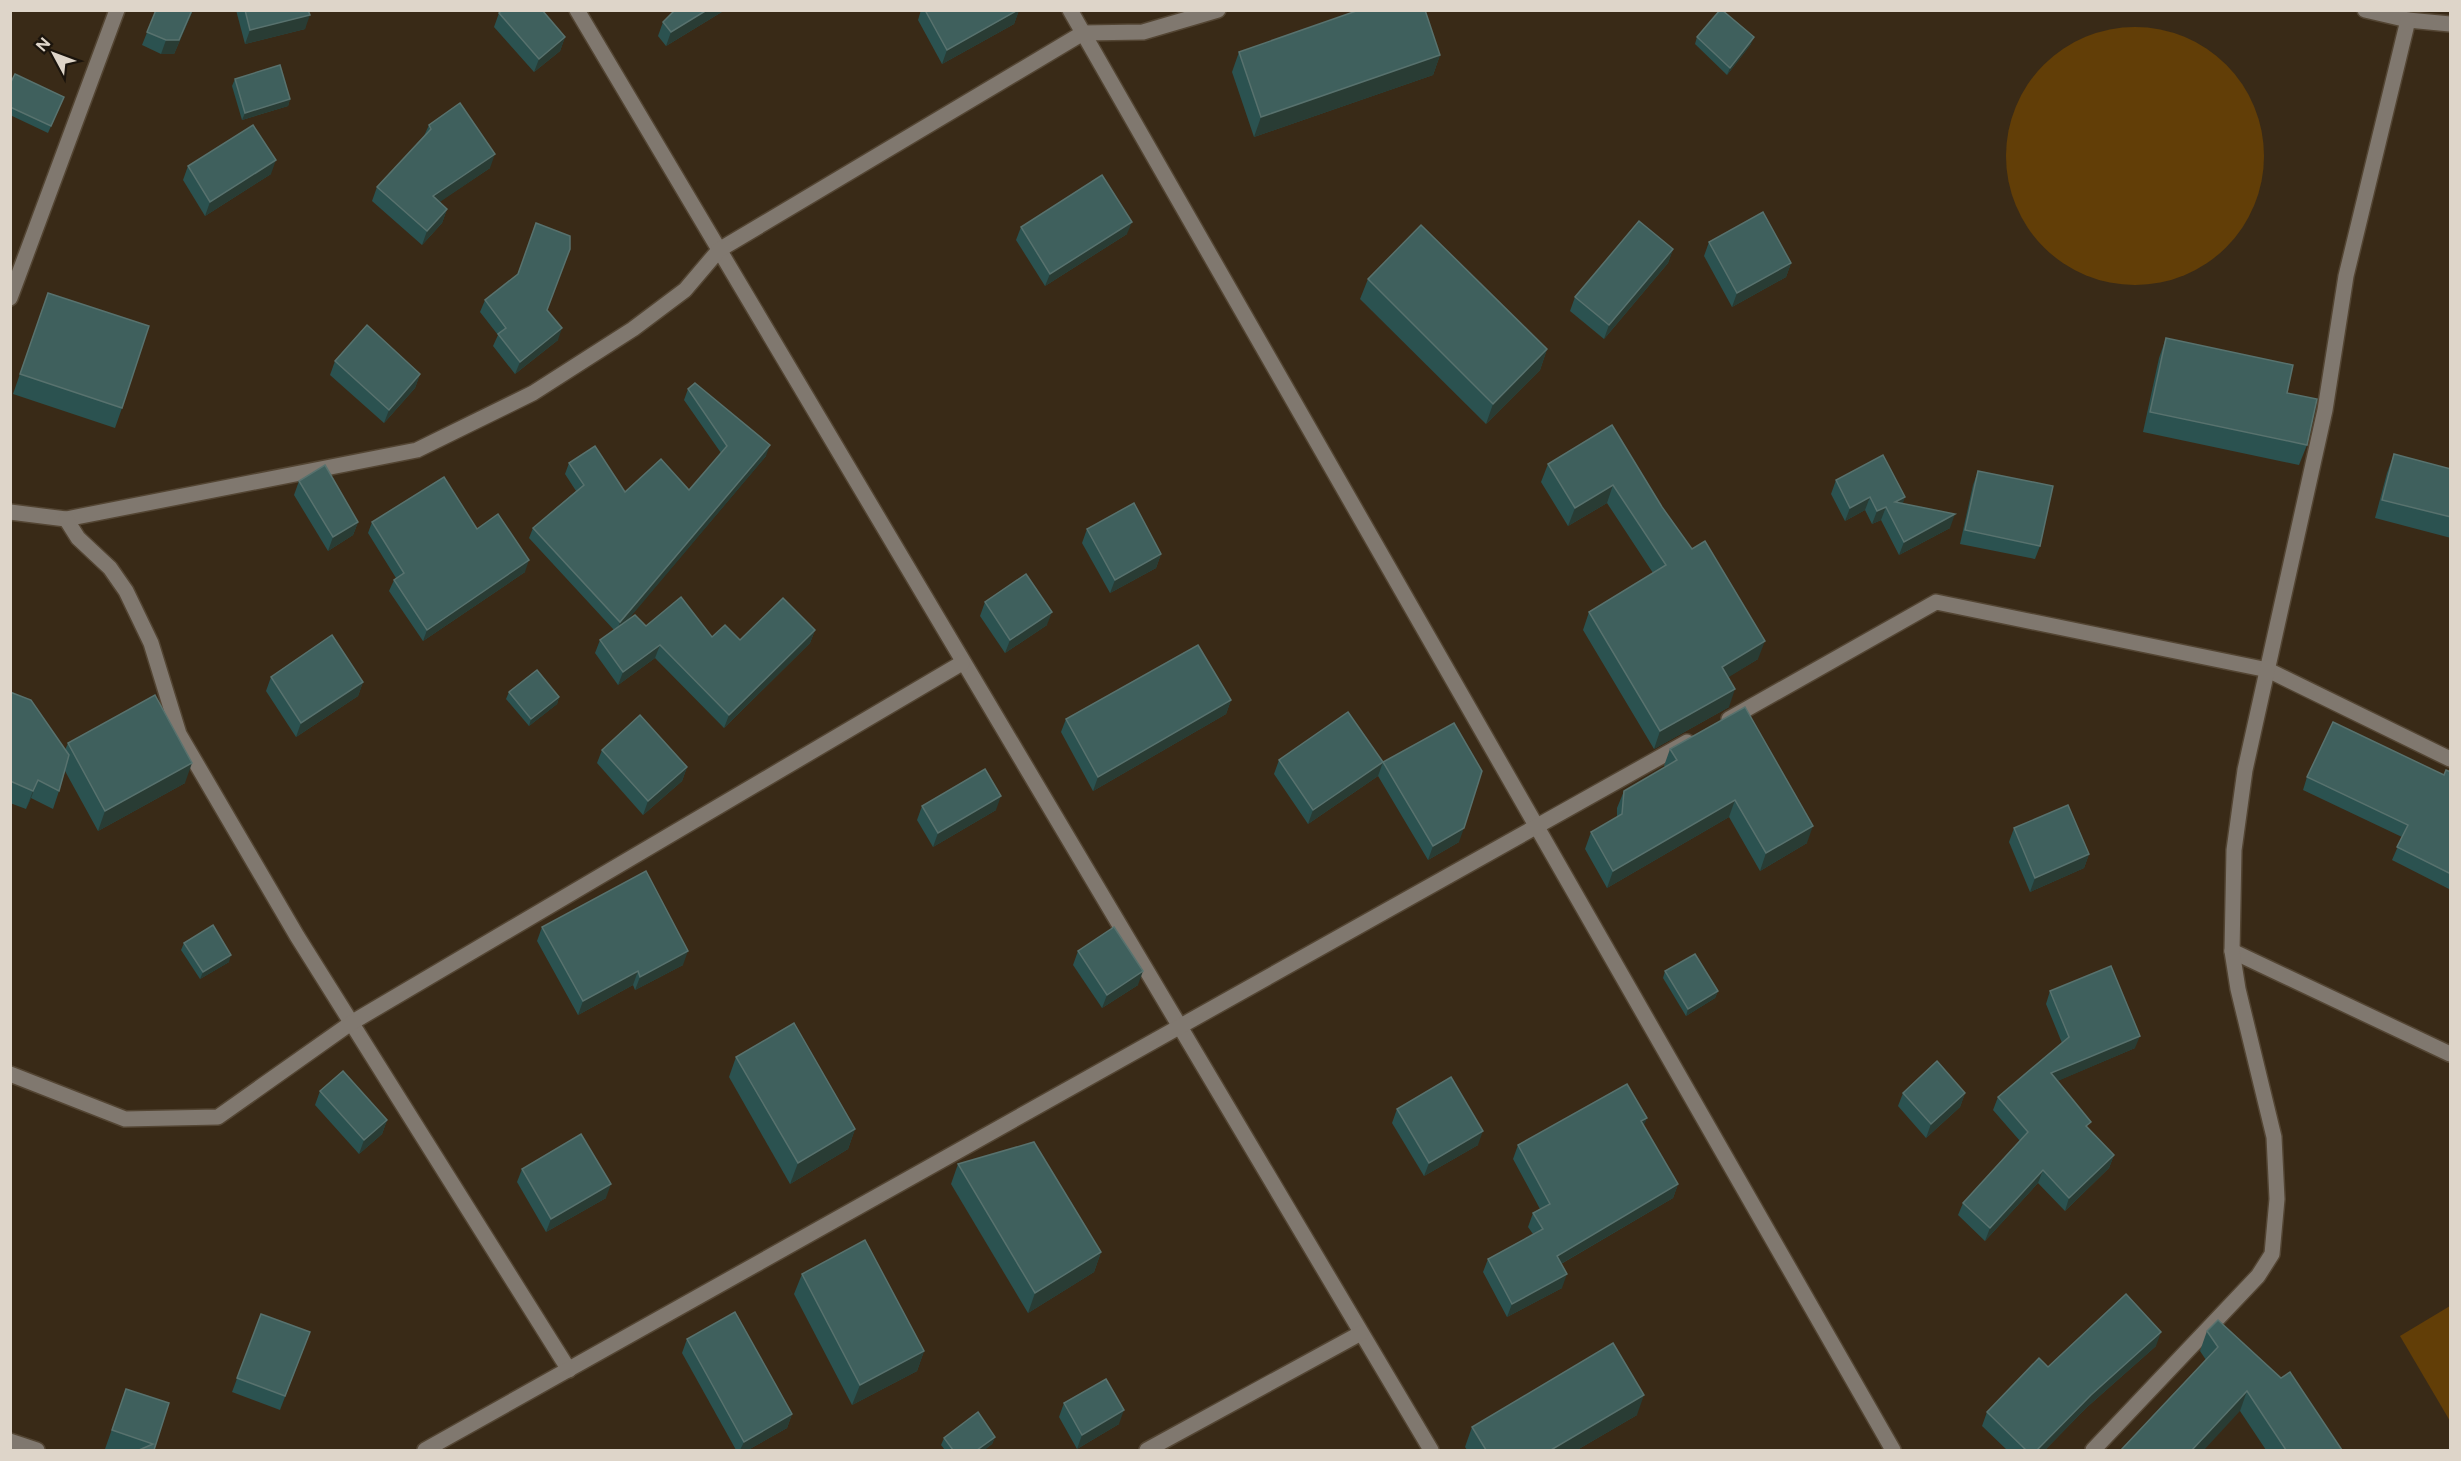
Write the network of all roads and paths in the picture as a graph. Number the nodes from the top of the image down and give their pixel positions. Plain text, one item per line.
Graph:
1 (117, 10) edge
2 (577, 10) edge
3 (1070, 10) edge
4 (1218, 10) edge
5 (2365, 10) edge
6 (2408, 20) junction
7 (2451, 24) edge
8 (1083, 33) junction
9 (719, 250) junction
10 (10, 298) edge
11 (10, 512) edge
12 (66, 519) junction
13 (962, 663) junction
14 (2268, 670) junction
15 (2451, 759) edge
16 (1537, 827) junction
17 (2232, 951) junction
18 (351, 1023) junction
19 (1180, 1027) junction
20 (2451, 1054) edge
21 (10, 1074) edge
22 (1361, 1333) junction
23 (569, 1370) junction
24 (10, 1441) edge
25 (37, 1450) edge
26 (425, 1450) edge
27 (1147, 1450) edge
28 (1431, 1450) edge
29 (1893, 1450) edge
30 (2093, 1450) edge

1 - 10 street
2 - 9 street
3 - 8 street
4 - 8 street
5 - 6 street
6 - 7 street
6 - 14 street
8 - 9 street
8 - 16 street
9 - 12 street
9 - 13 street
11 - 12 street
12 - 18 street
13 - 18 street
13 - 19 street
14 - 15 street
14 - 16 street
14 - 17 street
16 - 19 street
16 - 29 street
17 - 20 street
17 - 30 street
18 - 21 street
18 - 23 street
19 - 22 street
19 - 23 street
22 - 27 street
22 - 28 street
23 - 26 street
24 - 25 street

